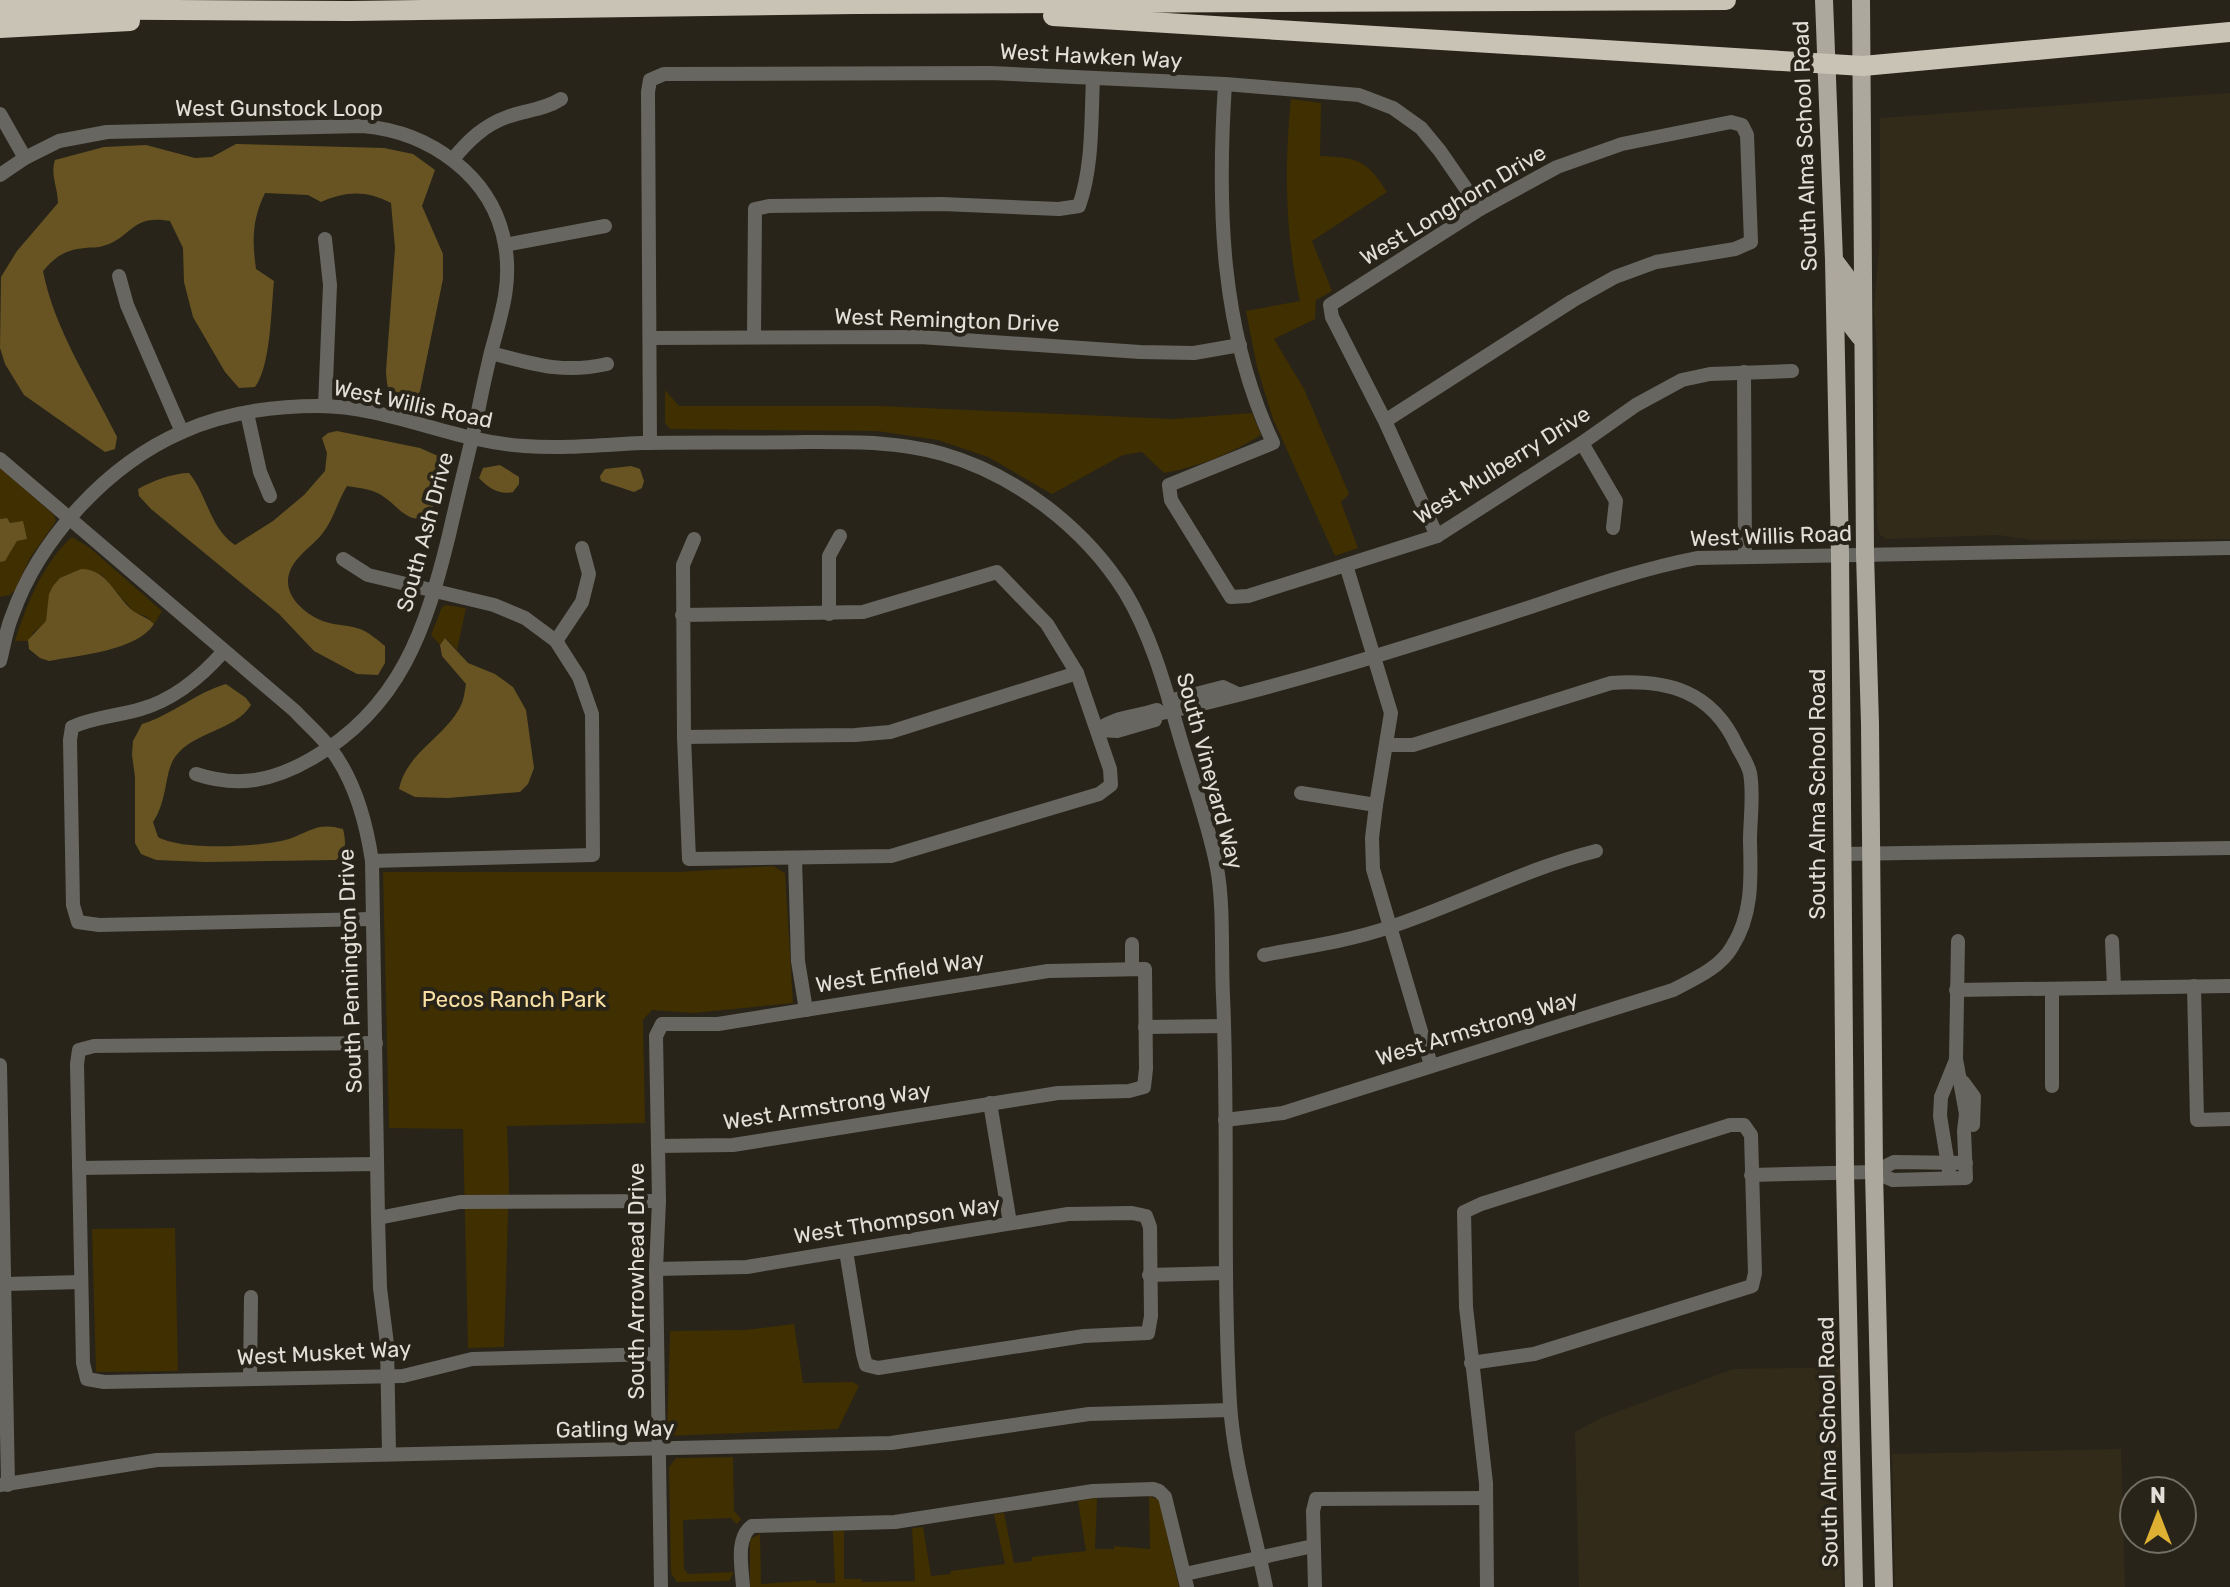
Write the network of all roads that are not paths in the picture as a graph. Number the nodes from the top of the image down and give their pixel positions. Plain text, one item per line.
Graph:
1 (1726, 0) edge
2 (1824, 0) edge
3 (1861, 0) edge
4 (856, 4) junction
5 (0, 9) edge
6 (350, 11) junction
7 (0, 28) edge
8 (2230, 32) edge
9 (1624, 52) junction
10 (1825, 54) junction
11 (1863, 66) junction
12 (1093, 78) junction
13 (1225, 84) junction
14 (561, 99) dead end
15 (0, 114) edge
16 (1828, 119) junction
17 (25, 158) junction
18 (453, 159) junction
19 (0, 175) edge
20 (1480, 209) junction
21 (605, 226) dead end
22 (325, 239) dead end
23 (505, 245) junction
24 (1834, 260) junction
25 (119, 276) dead end
26 (754, 337) junction
27 (650, 338) junction
28 (1863, 339) junction
29 (1240, 345) junction
30 (491, 353) junction
31 (607, 364) dead end
32 (1792, 371) dead end
33 (1744, 372) junction
34 (325, 406) junction
35 (247, 413) junction
36 (1385, 421) junction
37 (182, 432) junction
38 (472, 439) junction
39 (650, 443) junction
40 (1582, 443) junction
41 (0, 459) edge
42 (270, 496) dead end
43 (70, 518) junction
44 (1613, 528) dead end
45 (840, 536) dead end
46 (1437, 536) junction
47 (694, 539) dead end
48 (582, 548) dead end
49 (2230, 548) edge
50 (1840, 554) junction
51 (1865, 554) junction
52 (1745, 556) junction
53 (343, 559) dead end
54 (1346, 565) junction
55 (435, 591) junction
56 (6, 610) edge
57 (829, 614) junction
58 (682, 615) junction
59 (556, 641) junction
60 (224, 651) junction
61 (1374, 654) junction
62 (0, 661) edge
63 (1077, 673) junction
64 (1720, 694) dead end
65 (1710, 706) junction
66 (1168, 708) junction
67 (1097, 730) junction
68 (684, 737) junction
69 (1387, 745) junction
70 (331, 748) junction
71 (196, 774) dead end
72 (1301, 793) dead end
73 (1376, 805) junction
74 (2230, 848) edge
75 (1596, 851) dead end
76 (1842, 854) junction
77 (1872, 854) junction
78 (795, 858) junction
79 (372, 861) junction
80 (373, 919) junction
81 (1389, 928) junction
82 (1958, 941) dead end
83 (2112, 941) dead end
84 (1132, 944) dead end
85 (1264, 955) dead end
86 (1138, 969) junction
87 (2194, 986) junction
88 (2230, 986) edge
89 (2114, 987) junction
90 (2052, 989) junction
91 (1956, 990) junction
92 (806, 1010) junction
93 (662, 1024) joint
94 (1224, 1026) junction
95 (1145, 1027) junction
96 (376, 1043) junction
97 (1956, 1059) junction
98 (0, 1065) edge
99 (1431, 1065) junction
100 (2052, 1086) dead end
101 (990, 1103) junction
102 (0, 1110) edge
103 (2230, 1119) edge
104 (1225, 1120) junction
105 (658, 1146) junction
106 (1948, 1163) junction
107 (1966, 1163) junction
108 (377, 1164) junction
109 (79, 1168) junction
110 (1874, 1172) junction
111 (1845, 1173) junction
112 (1751, 1175) junction
113 (1950, 1179) junction
114 (659, 1201) junction
115 (378, 1218) junction
116 (1010, 1223) junction
117 (846, 1251) junction
118 (656, 1269) junction
119 (1225, 1273) junction
120 (1149, 1275) junction
121 (81, 1282) junction
122 (6, 1284) junction
123 (251, 1297) dead end
124 (3, 1351) edge
125 (657, 1354) junction
126 (1471, 1363) junction
127 (386, 1376) junction
128 (250, 1379) junction
129 (1230, 1410) junction
130 (659, 1450) junction
131 (389, 1453) junction
132 (4, 1485) edge
133 (1486, 1498) junction
134 (1313, 1546) junction
135 (1261, 1558) junction
136 (1186, 1581) edge
137 (661, 1587) edge
138 (743, 1587) edge
139 (1266, 1587) edge
140 (1315, 1587) edge
141 (1487, 1587) edge
142 (1854, 1587) edge
143 (1884, 1587) edge

1 - 4 highway
2 - 10 main road, South Alma School Road
3 - 11 main road
4 - 6 highway
4 - 9 highway
5 - 6 highway
6 - 7 highway
8 - 11 highway
9 - 10 highway
9 - 16 main road
10 - 11 highway
10 - 16 main road, South Alma School Road
11 - 28 main road
12 - 13 street, West Hawken Way
12 - 26 street
12 - 27 street, West Hawken Way
13 - 20 street, West Hawken Way
13 - 29 street
14 - 18 street
15 - 17 street
16 - 24 main road, South Alma School Road
17 - 18 street, West Gunstock Loop
17 - 19 street, West Gunstock Loop
18 - 23 street, West Gunstock Loop
20 - 36 street, West Longhorn Drive
20 - 36 street, West Longhorn Drive
21 - 23 street
22 - 34 street
23 - 30 street, West Gunstock Loop
24 - 28 main road
24 - 50 main road, South Alma School Road
25 - 37 street
26 - 27 street, West Remington Drive
26 - 29 street, West Remington Drive
27 - 39 street
28 - 51 main road
29 - 54 street, West Mulberry Drive
30 - 31 street
30 - 38 street, West Gunstock Loop
32 - 33 street, West Mulberry Drive
33 - 40 street, West Mulberry Drive
33 - 52 street
34 - 35 street, West Willis Road
34 - 38 street, West Willis Road
35 - 37 street, West Willis Road
35 - 42 street
36 - 46 street
37 - 43 street, West Willis Road
38 - 39 street, West Willis Road
38 - 55 street, South Ash Drive
39 - 66 street, South Vineyard Way
40 - 44 street
40 - 46 street, West Mulberry Drive
41 - 43 street
43 - 56 street, West Willis Road
43 - 60 street, South Pennington Drive
45 - 57 street
46 - 54 street, West Mulberry Drive
47 - 58 street
48 - 59 street
49 - 51 street, West Willis Road
50 - 51 street, West Willis Road
50 - 52 street, West Willis Road
50 - 76 main road, South Alma School Road
51 - 77 main road
52 - 61 street, West Willis Road
53 - 55 street
54 - 61 street
55 - 59 street
55 - 70 street, South Ash Drive
56 - 62 street, West Willis Road
57 - 58 street
57 - 63 street
58 - 68 street
59 - 79 street
60 - 70 street, South Pennington Drive
60 - 80 street
61 - 66 street, West Willis Road
61 - 69 street
63 - 67 street
63 - 68 street
64 - 65 street
65 - 69 street
65 - 99 street, West Armstrong Way
66 - 67 street, West Willis Road
66 - 94 street, South Vineyard Way
67 - 78 street
68 - 78 street
69 - 73 street
70 - 71 street, South Ash Drive
70 - 79 street, South Pennington Drive
72 - 73 street
73 - 81 street
74 - 77 street
75 - 81 street
76 - 77 street
76 - 111 main road, South Alma School Road
77 - 110 main road
78 - 92 street
79 - 80 street, South Pennington Drive
80 - 96 street, South Pennington Drive
81 - 85 street
81 - 99 street
82 - 91 street
83 - 89 street
84 - 86 street
86 - 92 street, West Enfield Way
86 - 95 street
87 - 88 street
87 - 89 street
87 - 103 street
89 - 90 street
90 - 91 street
90 - 100 street
91 - 97 street
92 - 93 street, West Enfield Way
93 - 105 street, South Arrowhead Drive
94 - 95 street
94 - 104 street, South Vineyard Way
95 - 101 street, West Armstrong Way
96 - 108 street, South Pennington Drive
96 - 109 street
97 - 106 street
97 - 107 street
98 - 102 street
99 - 104 street, West Armstrong Way
101 - 105 street, West Armstrong Way
101 - 116 street
102 - 122 street
104 - 119 street, South Vineyard Way
105 - 114 street, South Arrowhead Drive
106 - 107 street
106 - 110 street
106 - 113 street
107 - 113 street
108 - 109 street
108 - 115 street, South Pennington Drive
109 - 121 street
110 - 111 street
110 - 113 street
110 - 143 main road
111 - 112 street
111 - 142 main road, South Alma School Road
112 - 126 street
112 - 126 street
114 - 115 street
114 - 118 street, South Arrowhead Drive
115 - 127 street, South Pennington Drive
116 - 117 street, West Thompson Way
116 - 120 street, West Thompson Way
117 - 118 street, West Thompson Way
117 - 120 street
118 - 125 street, South Arrowhead Drive
119 - 120 street
119 - 129 street, South Vineyard Way
121 - 122 street
121 - 128 street, West Musket Way
122 - 124 street
123 - 128 street
124 - 132 street
125 - 127 street, West Musket Way
125 - 130 street, South Arrowhead Drive
126 - 133 street
127 - 128 street, West Musket Way
127 - 131 street, South Pennington Drive
129 - 130 street, Gatling Way
129 - 135 street, South Vineyard Way
130 - 131 street, Gatling Way
130 - 137 street, South Arrowhead Drive
131 - 132 street, Gatling Way
133 - 134 street
133 - 141 street
134 - 135 street
134 - 140 street
135 - 136 street
135 - 139 street, South Vineyard Way
136 - 138 street

